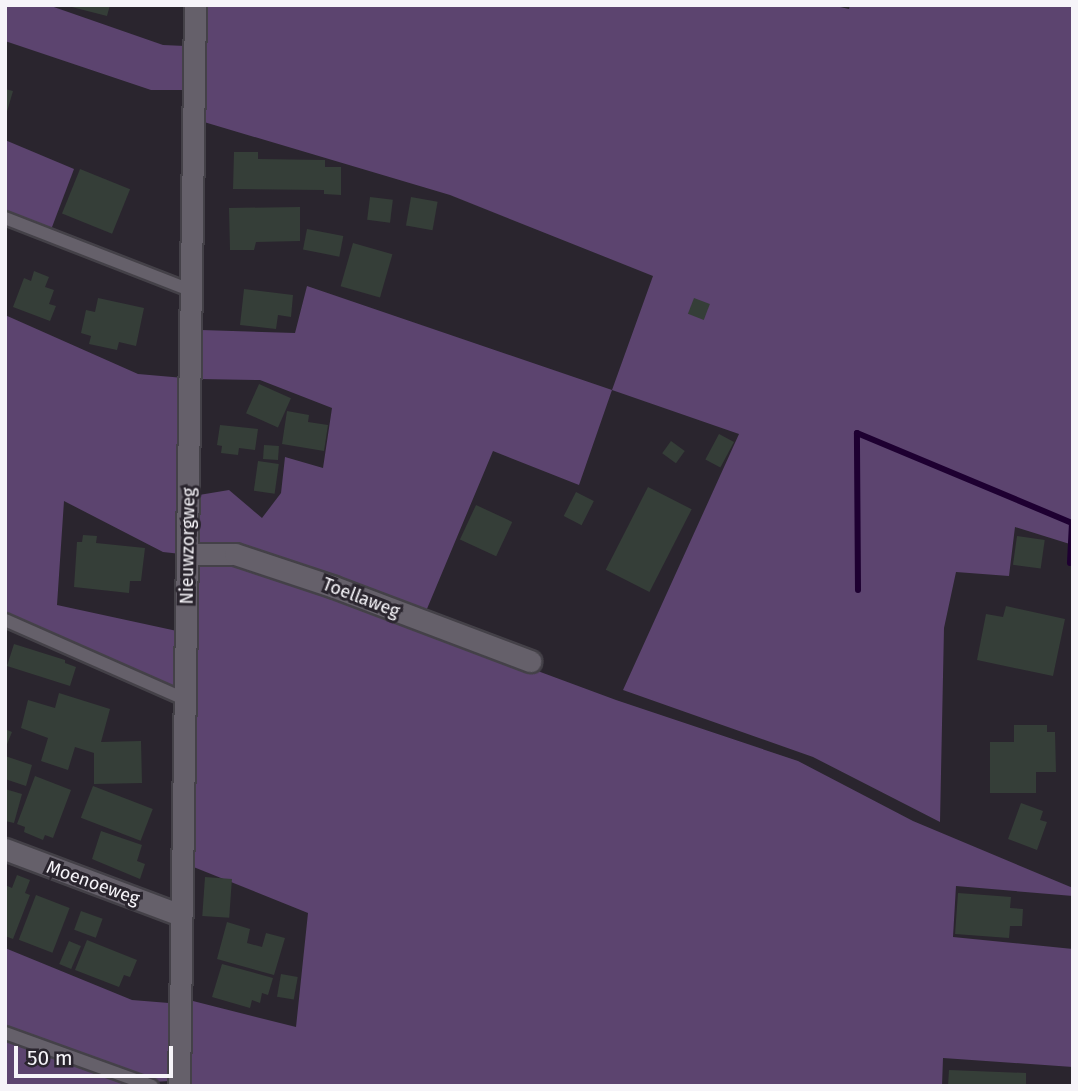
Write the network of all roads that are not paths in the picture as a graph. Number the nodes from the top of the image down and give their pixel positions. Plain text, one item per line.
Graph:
1 (195, 5) edge
2 (5, 218) edge
3 (192, 291) junction
4 (188, 554) junction
5 (5, 620) edge
6 (530, 661) dead end
7 (186, 699) junction
8 (5, 849) edge
9 (181, 915) junction
10 (5, 1033) edge
11 (152, 1086) edge
12 (179, 1086) edge

1 - 3 street, Nieuwzorgweg
2 - 3 lane
3 - 4 street, Nieuwzorgweg
4 - 6 street, Toellaweg
4 - 7 street, Nieuwzorgweg
5 - 7 lane
7 - 9 street, Nieuwzorgweg
8 - 9 street, Moenoeweg
9 - 12 street, Nieuwzorgweg
10 - 11 lane

